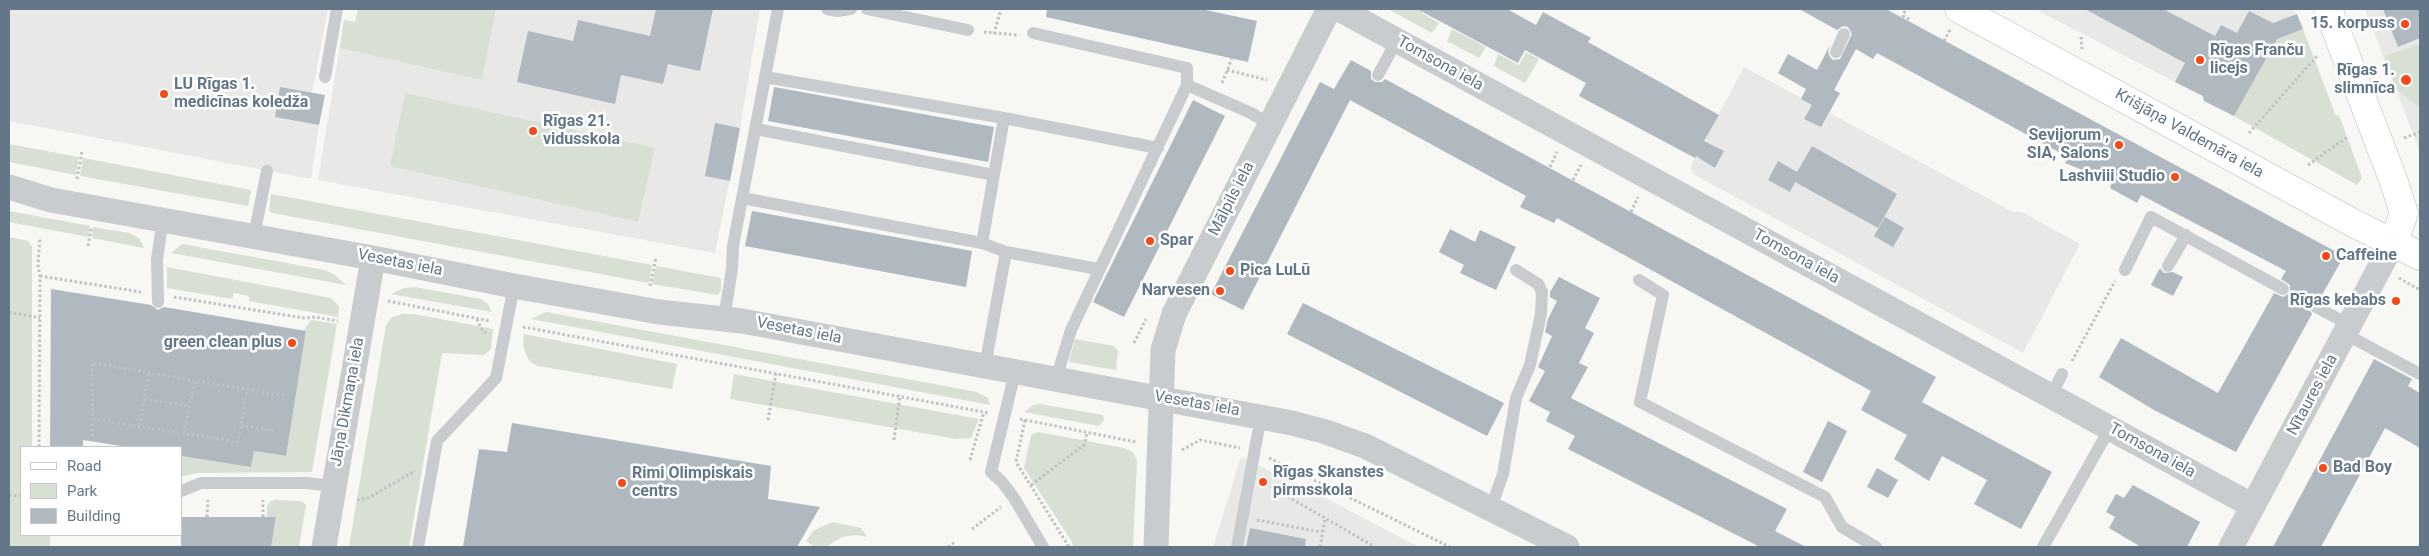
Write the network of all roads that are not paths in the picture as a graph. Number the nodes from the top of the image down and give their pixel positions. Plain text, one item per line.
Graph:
1 (337, 9) edge
2 (778, 9) edge
3 (827, 9) edge
4 (851, 9) edge
5 (867, 9) edge
6 (1329, 9) edge
7 (1339, 9) edge
8 (1959, 9) edge
9 (2328, 9) edge
10 (968, 30) road end
11 (1033, 33) road end
12 (1844, 34) dead end
13 (1396, 40) junction
14 (1836, 52) dead end
15 (1378, 75) dead end
16 (325, 76) dead end
17 (765, 77) junction
18 (1186, 85) junction
19 (1004, 118) junction
20 (1271, 125) junction
21 (756, 129) junction
22 (1158, 148) junction
23 (267, 171) dead end
24 (994, 175) junction
25 (9, 187) edge
26 (742, 198) junction
27 (163, 219) junction
28 (2186, 235) junction
29 (254, 236) junction
30 (2394, 242) junction
31 (982, 243) junction
32 (1006, 252) junction
33 (2420, 256) edge
34 (373, 258) junction
35 (2168, 266) dead end
36 (1098, 269) junction
37 (1516, 270) dead end
38 (2125, 270) road end
39 (1639, 280) dead end
40 (514, 286) junction
41 (2283, 288) dead end
42 (158, 302) dead end
43 (2316, 306) dead end
44 (724, 318) junction
45 (2348, 330) junction
46 (985, 366) junction
47 (1015, 372) junction
48 (2068, 372) road end
49 (2420, 374) edge
50 (1056, 379) junction
51 (2051, 396) junction
52 (1162, 398) junction
53 (1261, 416) junction
54 (2110, 428) junction
55 (334, 486) junction
56 (182, 491) edge
57 (2253, 506) junction
58 (1491, 508) junction
59 (324, 547) edge
60 (418, 547) edge
61 (1043, 547) edge
62 (1156, 547) edge
63 (1237, 547) edge
64 (1567, 547) edge
65 (1876, 547) edge
66 (2043, 547) edge
67 (2231, 547) edge

1 - 16 lane
2 - 17 lane
3 - 4 lane
5 - 10 lane
6 - 20 street, Mālpils iela
7 - 13 street, Tomsona iela
8 - 30 main road, Krišjāņa Valdemāra iela
9 - 30 main road
11 - 18 lane
12 - 14 lane
13 - 15 lane
13 - 51 street, Tomsona iela
17 - 19 lane
17 - 21 lane
18 - 20 lane
18 - 22 lane
19 - 22 lane
19 - 24 lane
20 - 52 street, Mālpils iela
21 - 24 lane
21 - 26 lane
22 - 36 lane
23 - 29 lane
24 - 31 lane
25 - 27 street, Vesetas iela
26 - 31 lane
26 - 44 lane
27 - 29 street, Vesetas iela
27 - 42 lane
28 - 35 lane
28 - 38 lane
28 - 41 lane
29 - 34 street, Vesetas iela
30 - 33 main road, Krišjāņa Valdemāra iela
30 - 45 street, Nītaures iela
31 - 32 lane
32 - 36 lane
32 - 46 lane
34 - 40 street, Vesetas iela
34 - 55 street, Jāņa Dikmaņa iela
36 - 50 lane
37 - 58 lane
39 - 65 lane
40 - 44 street, Vesetas iela
40 - 60 lane
43 - 45 lane
44 - 46 street, Vesetas iela
45 - 49 lane
45 - 57 street, Nītaures iela
46 - 47 street, Vesetas iela
47 - 50 street, Vesetas iela
47 - 61 lane
48 - 51 lane
50 - 52 street, Vesetas iela
51 - 54 street, Tomsona iela
52 - 53 street, Vesetas iela
52 - 62 street, Mālpils iela
53 - 58 street, Vesetas iela
53 - 63 lane
54 - 57 street, Tomsona iela
54 - 66 lane
55 - 56 lane
55 - 59 street, Jāņa Dikmaņa iela
57 - 67 street, Nītaures iela
58 - 64 street, Vesetas iela

